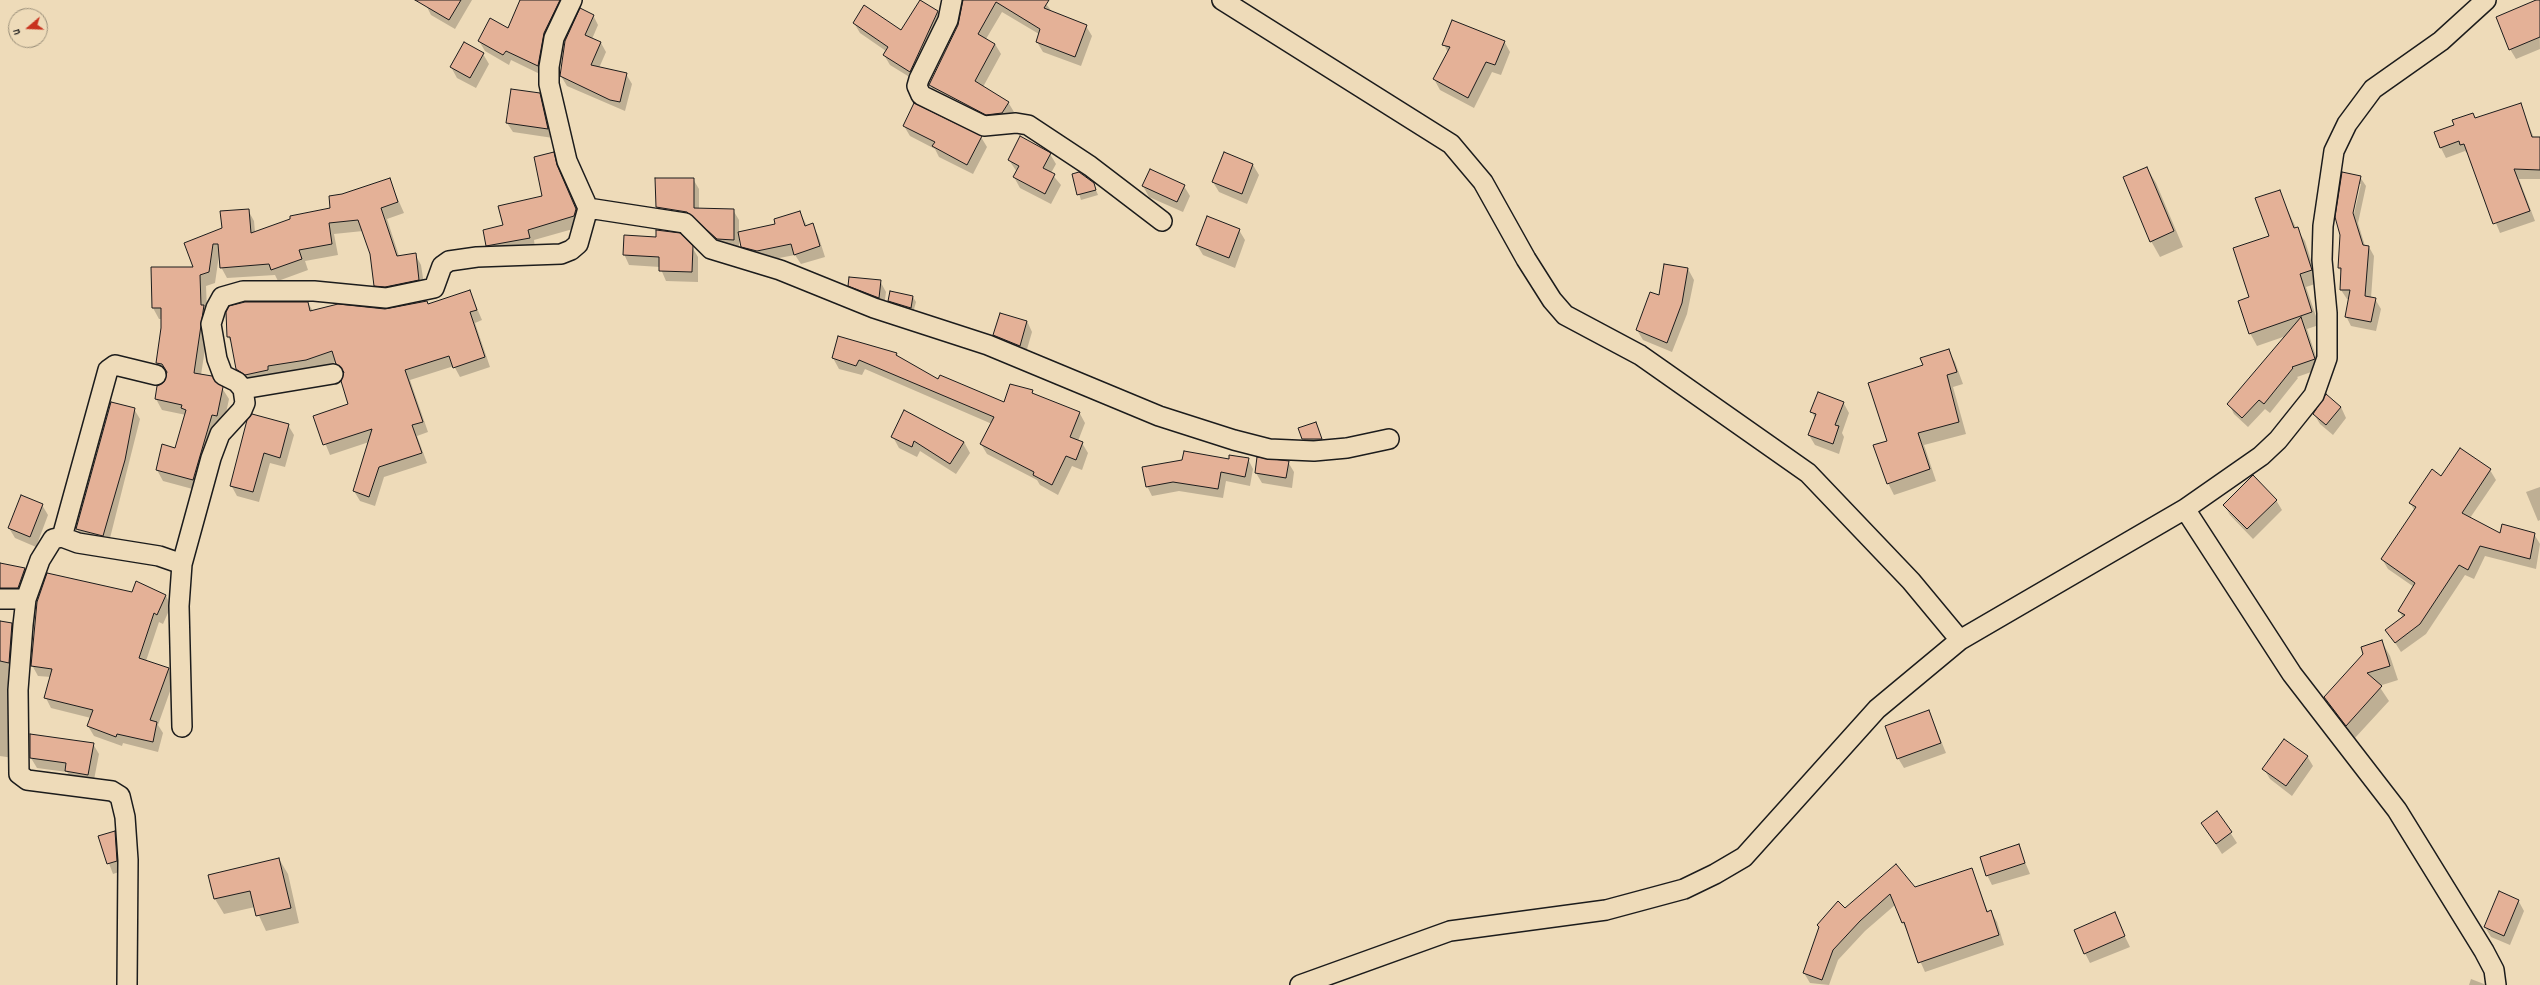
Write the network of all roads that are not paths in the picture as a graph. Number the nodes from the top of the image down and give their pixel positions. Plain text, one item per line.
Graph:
1 (572, 0) edge
2 (952, 0) edge
3 (1222, 0) edge
4 (2486, 0) edge
5 (588, 208) junction
6 (1162, 221) dead end
7 (333, 374) dead end
8 (156, 375) dead end
9 (243, 389) junction
10 (1389, 439) dead end
11 (2185, 509) junction
12 (62, 537) junction
13 (182, 564) junction
14 (0, 599) edge
15 (26, 600) junction
16 (1960, 640) junction
17 (182, 727) dead end
18 (127, 985) edge
19 (1300, 985) edge
20 (2496, 985) edge

1 - 5 street
2 - 6 street
3 - 16 street
4 - 11 street
5 - 9 street
5 - 10 street
7 - 9 street
8 - 12 street
9 - 13 street
11 - 16 street
11 - 20 street
12 - 13 street
12 - 15 street
13 - 17 street
14 - 15 street
15 - 18 street
16 - 19 street

